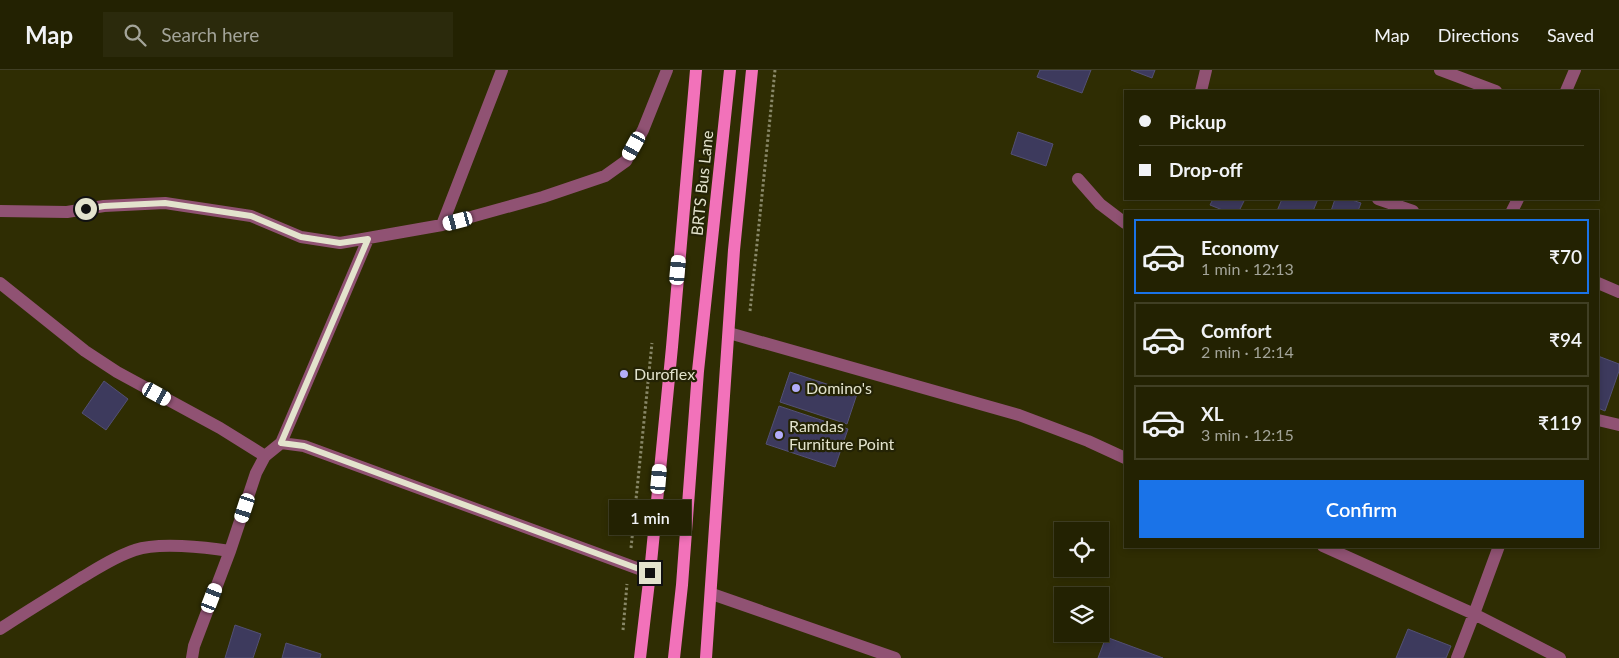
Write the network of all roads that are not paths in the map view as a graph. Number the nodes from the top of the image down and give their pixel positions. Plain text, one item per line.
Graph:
1 (502, 70) edge
2 (667, 70) edge
3 (696, 70) edge
4 (730, 70) edge
5 (752, 70) edge
6 (1206, 70) edge
7 (1440, 70) edge
8 (1575, 70) edge
9 (1201, 90) edge
10 (1493, 90) edge
11 (1566, 90) edge
12 (1078, 179) dead end
13 (1381, 200) edge
14 (1410, 210) edge
15 (0, 211) edge
16 (1124, 222) edge
17 (442, 225) junction
18 (368, 239) junction
19 (1599, 283) edge
20 (0, 284) edge
21 (1619, 292) edge
22 (728, 333) junction
23 (1599, 420) edge
24 (1619, 425) edge
25 (281, 443) junction
26 (265, 456) junction
27 (1124, 458) edge
28 (1327, 548) edge
29 (1498, 548) edge
30 (230, 551) junction
31 (650, 573) junction
32 (712, 594) junction
33 (1474, 614) junction
34 (0, 629) edge
35 (192, 658) edge
36 (640, 658) edge
37 (674, 658) edge
38 (706, 658) edge
39 (895, 658) edge
40 (1458, 658) edge
41 (1560, 658) edge

1 - 17 street
2 - 17 street
3 - 31 main road
4 - 37 main road, BRTS Bus Lane
5 - 22 main road
6 - 9 street
7 - 10 street
8 - 11 street
12 - 16 street
13 - 14 street
15 - 18 street
17 - 18 street
18 - 25 street
19 - 21 street
20 - 26 street
22 - 27 street
22 - 32 main road
23 - 24 street
25 - 26 street
25 - 31 street
26 - 30 street
28 - 33 street
29 - 33 street
30 - 34 street
30 - 35 street
31 - 36 main road
32 - 38 main road
32 - 39 street
33 - 40 street
33 - 41 street

